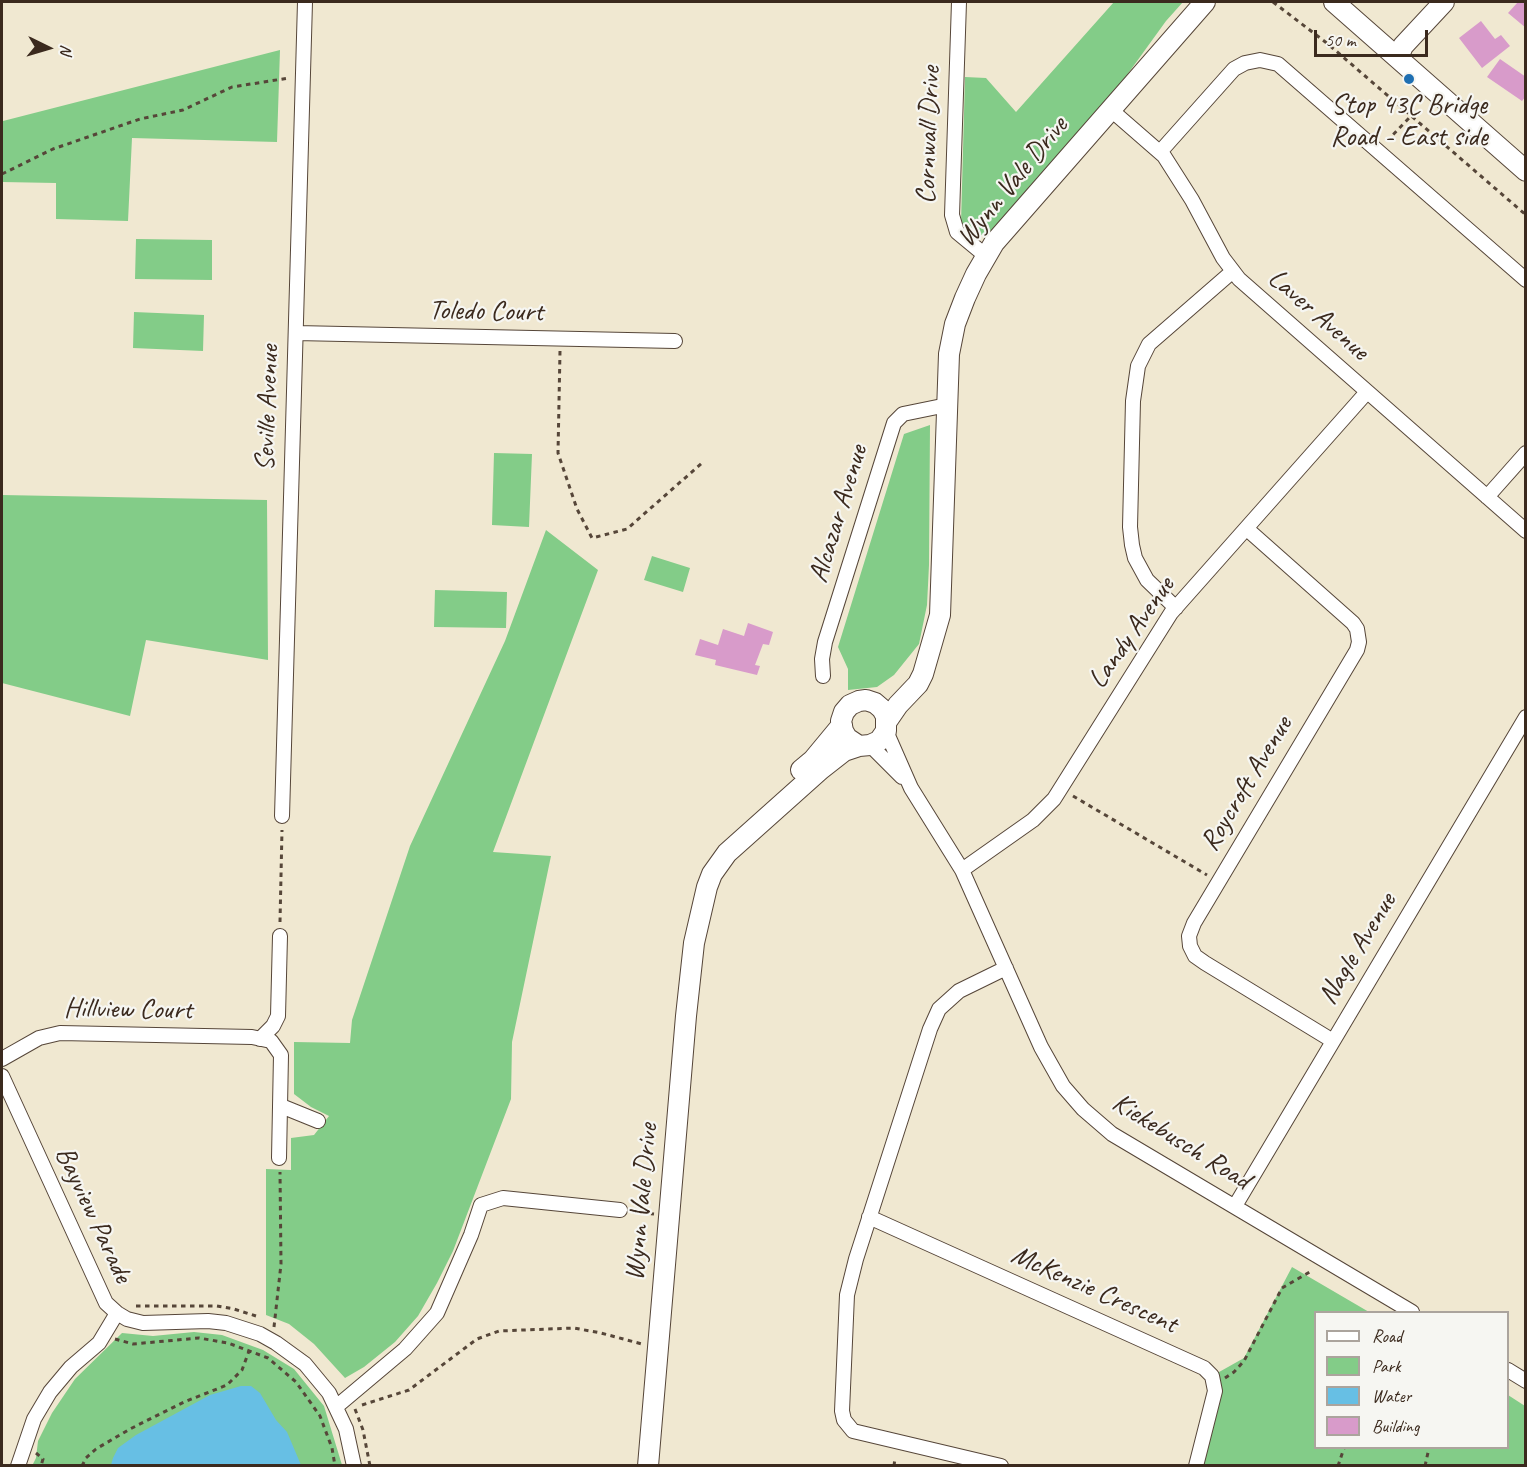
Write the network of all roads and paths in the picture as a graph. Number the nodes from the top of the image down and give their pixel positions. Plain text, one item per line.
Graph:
1 (305, 2) edge
2 (959, 2) edge
3 (1204, 2) edge
4 (1273, 2) edge
5 (1334, 2) edge
6 (1352, 2) edge
7 (1444, 2) edge
8 (1400, 52) junction
9 (303, 76) junction
10 (1110, 110) junction
11 (1411, 116) junction
12 (1385, 144) dead end
13 (1160, 152) junction
14 (1526, 154) edge
15 (1526, 171) edge
16 (2, 174) edge
17 (1526, 215) edge
18 (986, 256) junction
19 (1233, 271) junction
20 (1526, 280) edge
21 (296, 333) junction
22 (560, 339) junction
23 (675, 341) dead end
24 (1367, 392) junction
25 (947, 405) junction
26 (1526, 453) edge
27 (702, 463) dead end
28 (1487, 496) junction
29 (1246, 528) junction
30 (1526, 531) edge
31 (1176, 608) junction
32 (931, 649) junction
33 (823, 676) dead end
34 (866, 700) junction
35 (1526, 717) edge
36 (842, 725) junction
37 (887, 726) junction
38 (865, 746) junction
39 (911, 788) junction
40 (1061, 789) junction
41 (282, 816) joint
42 (962, 870) junction
43 (1218, 882) junction
44 (280, 936) joint
45 (694, 943) junction
46 (1006, 968) junction
47 (260, 1039) junction
48 (1333, 1041) junction
49 (2, 1059) edge
50 (2, 1076) edge
51 (281, 1106) junction
52 (318, 1121) dead end
53 (279, 1158) joint
54 (1235, 1206) junction
55 (620, 1210) joint
56 (669, 1216) junction
57 (869, 1217) junction
58 (1328, 1262) junction
59 (133, 1305) dead end
60 (1410, 1311) edge
61 (117, 1313) junction
62 (274, 1324) junction
63 (283, 1329) dead end
64 (105, 1336) junction
65 (272, 1341) junction
66 (658, 1349) junction
67 (249, 1351) junction
68 (1509, 1371) edge
69 (1526, 1381) edge
70 (1214, 1382) junction
71 (354, 1407) junction
72 (338, 1409) junction
73 (1344, 1449) edge
74 (1429, 1449) edge
75 (895, 1458) dead end
76 (18, 1466) edge
77 (82, 1466) edge
78 (335, 1466) edge
79 (354, 1466) edge
80 (370, 1466) edge
81 (648, 1466) edge
82 (894, 1466) edge
83 (1001, 1466) edge
84 (1196, 1466) edge
85 (1338, 1466) edge
86 (1425, 1466) edge

1 - 9 street, Seville Avenue
2 - 18 street, Cornwall Drive
3 - 10 main road, Wynn Vale Drive
4 - 11 path
5 - 8 main road
6 - 8 main road
7 - 8 main road
8 - 14 main road
8 - 15 main road
9 - 16 path
9 - 21 street, Seville Avenue
10 - 13 street, Laver Avenue
10 - 18 main road, Wynn Vale Drive
11 - 12 path
11 - 17 path
13 - 19 street, Laver Avenue
13 - 20 street
18 - 25 main road, Wynn Vale Drive
19 - 24 street, Laver Avenue
19 - 31 street
21 - 22 street, Toledo Court
21 - 41 street, Seville Avenue
22 - 23 street, Toledo Court
22 - 27 path
24 - 28 street, Laver Avenue
24 - 29 street, Landy Avenue
25 - 32 main road, Wynn Vale Drive
25 - 33 street, Alcazar Avenue
26 - 28 street
28 - 30 street, Laver Avenue
29 - 31 street, Landy Avenue
29 - 43 street, Roycroft Avenue
31 - 40 street, Landy Avenue
32 - 34 main road, Wynn Vale Drive
32 - 37 main road, Wynn Vale Drive
34 - 36 main road
34 - 37 main road
35 - 48 street, Nagle Avenue
36 - 38 main road
36 - 45 main road, Wynn Vale Drive
37 - 38 main road
37 - 39 street, Kiekebusch Road
38 - 39 street, Kiekebusch Road
38 - 45 main road, Wynn Vale Drive
39 - 42 street, Kiekebusch Road
40 - 42 street, Landy Avenue
40 - 43 path
41 - 44 path
42 - 46 street, Kiekebusch Road
43 - 48 street, Roycroft Avenue
44 - 47 street
45 - 56 main road, Wynn Vale Drive
46 - 54 street, Kiekebusch Road
46 - 57 street
47 - 49 street, Hillview Court
47 - 51 street
48 - 54 street, Nagle Avenue
50 - 61 street, Bayview Parade
51 - 52 street
51 - 53 street
53 - 62 path
54 - 58 street, Kiekebusch Road
55 - 56 path
55 - 72 street
56 - 66 main road, Wynn Vale Drive
57 - 70 street, McKenzie Crescent
57 - 83 street
58 - 60 street, Kiekebusch Road
58 - 70 path
59 - 62 path
61 - 64 street
61 - 65 street, Bayview Parade
62 - 63 path
62 - 65 path
64 - 67 path
64 - 76 street
65 - 72 street, Bayview Parade
66 - 71 path
66 - 81 main road, Wynn Vale Drive
67 - 77 path
67 - 78 path
68 - 69 street
70 - 84 street
71 - 72 path
71 - 80 path
72 - 79 street, Bayview Parade
73 - 85 path
74 - 86 path
75 - 82 path

